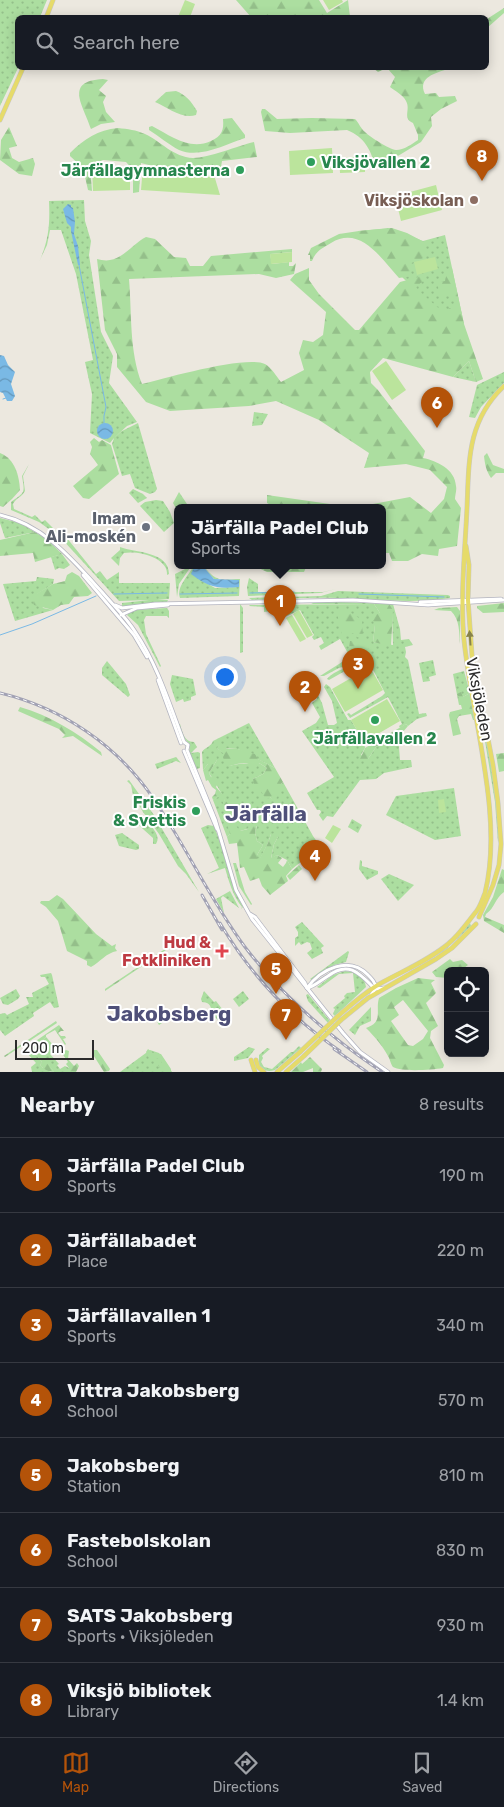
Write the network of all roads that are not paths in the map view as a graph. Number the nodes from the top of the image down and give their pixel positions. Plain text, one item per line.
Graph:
1 (53, 0) edge
2 (47, 15) edge
3 (22, 70) edge
4 (0, 120) edge
5 (504, 386) edge
6 (504, 390) edge
7 (494, 397) junction
8 (0, 515) edge
9 (74, 562) junction
10 (504, 599) edge
11 (110, 602) junction
12 (465, 602) junction
13 (130, 609) junction
14 (119, 614) junction
15 (130, 624) junction
16 (182, 742) junction
17 (185, 750) junction
18 (474, 915) junction
19 (480, 917) junction
20 (470, 920) junction
21 (476, 924) junction
22 (366, 978) junction
23 (373, 981) junction
24 (381, 983) junction
25 (307, 988) junction
26 (375, 988) junction
27 (384, 988) junction
28 (359, 998) junction
29 (368, 998) junction
30 (340, 1018) junction
31 (283, 1068) junction
32 (255, 1072) edge
33 (264, 1072) edge
34 (272, 1072) edge
35 (277, 1072) edge
36 (286, 1072) edge
37 (388, 1072) edge

1 - 2 main road
3 - 4 main road
5 - 7 main road, Viksjöleden
6 - 7 main road, Viksjöleden
7 - 12 main road, Viksjöleden
8 - 9 street
9 - 11 street
9 - 14 street
10 - 12 street
11 - 13 street
11 - 14 street
12 - 13 street
12 - 18 main road, Viksjöleden
19 -> 12 main road, Viksjöleden
13 - 14 street
13 - 15 street
14 - 15 street
14 - 16 street
15 - 16 street
16 - 17 street
16 - 17 street
17 - 25 street
18 - 19 main road
18 - 20 main road, Viksjöleden
19 - 21 main road, Viksjöleden
20 - 21 main road
20 - 24 main road
21 - 27 main road
22 - 25 street
22 - 26 street
22 - 28 street
23 - 24 street
23 - 25 street
23 - 26 street
24 - 26 main road
25 - 37 street
26 - 27 street
26 - 28 main road
26 - 29 street
27 - 29 main road
28 - 30 main road
29 - 30 main road
30 - 31 main road, bridge
30 - 36 main road, bridge
31 - 34 main road
31 - 35 main road
32 - 33 main road

